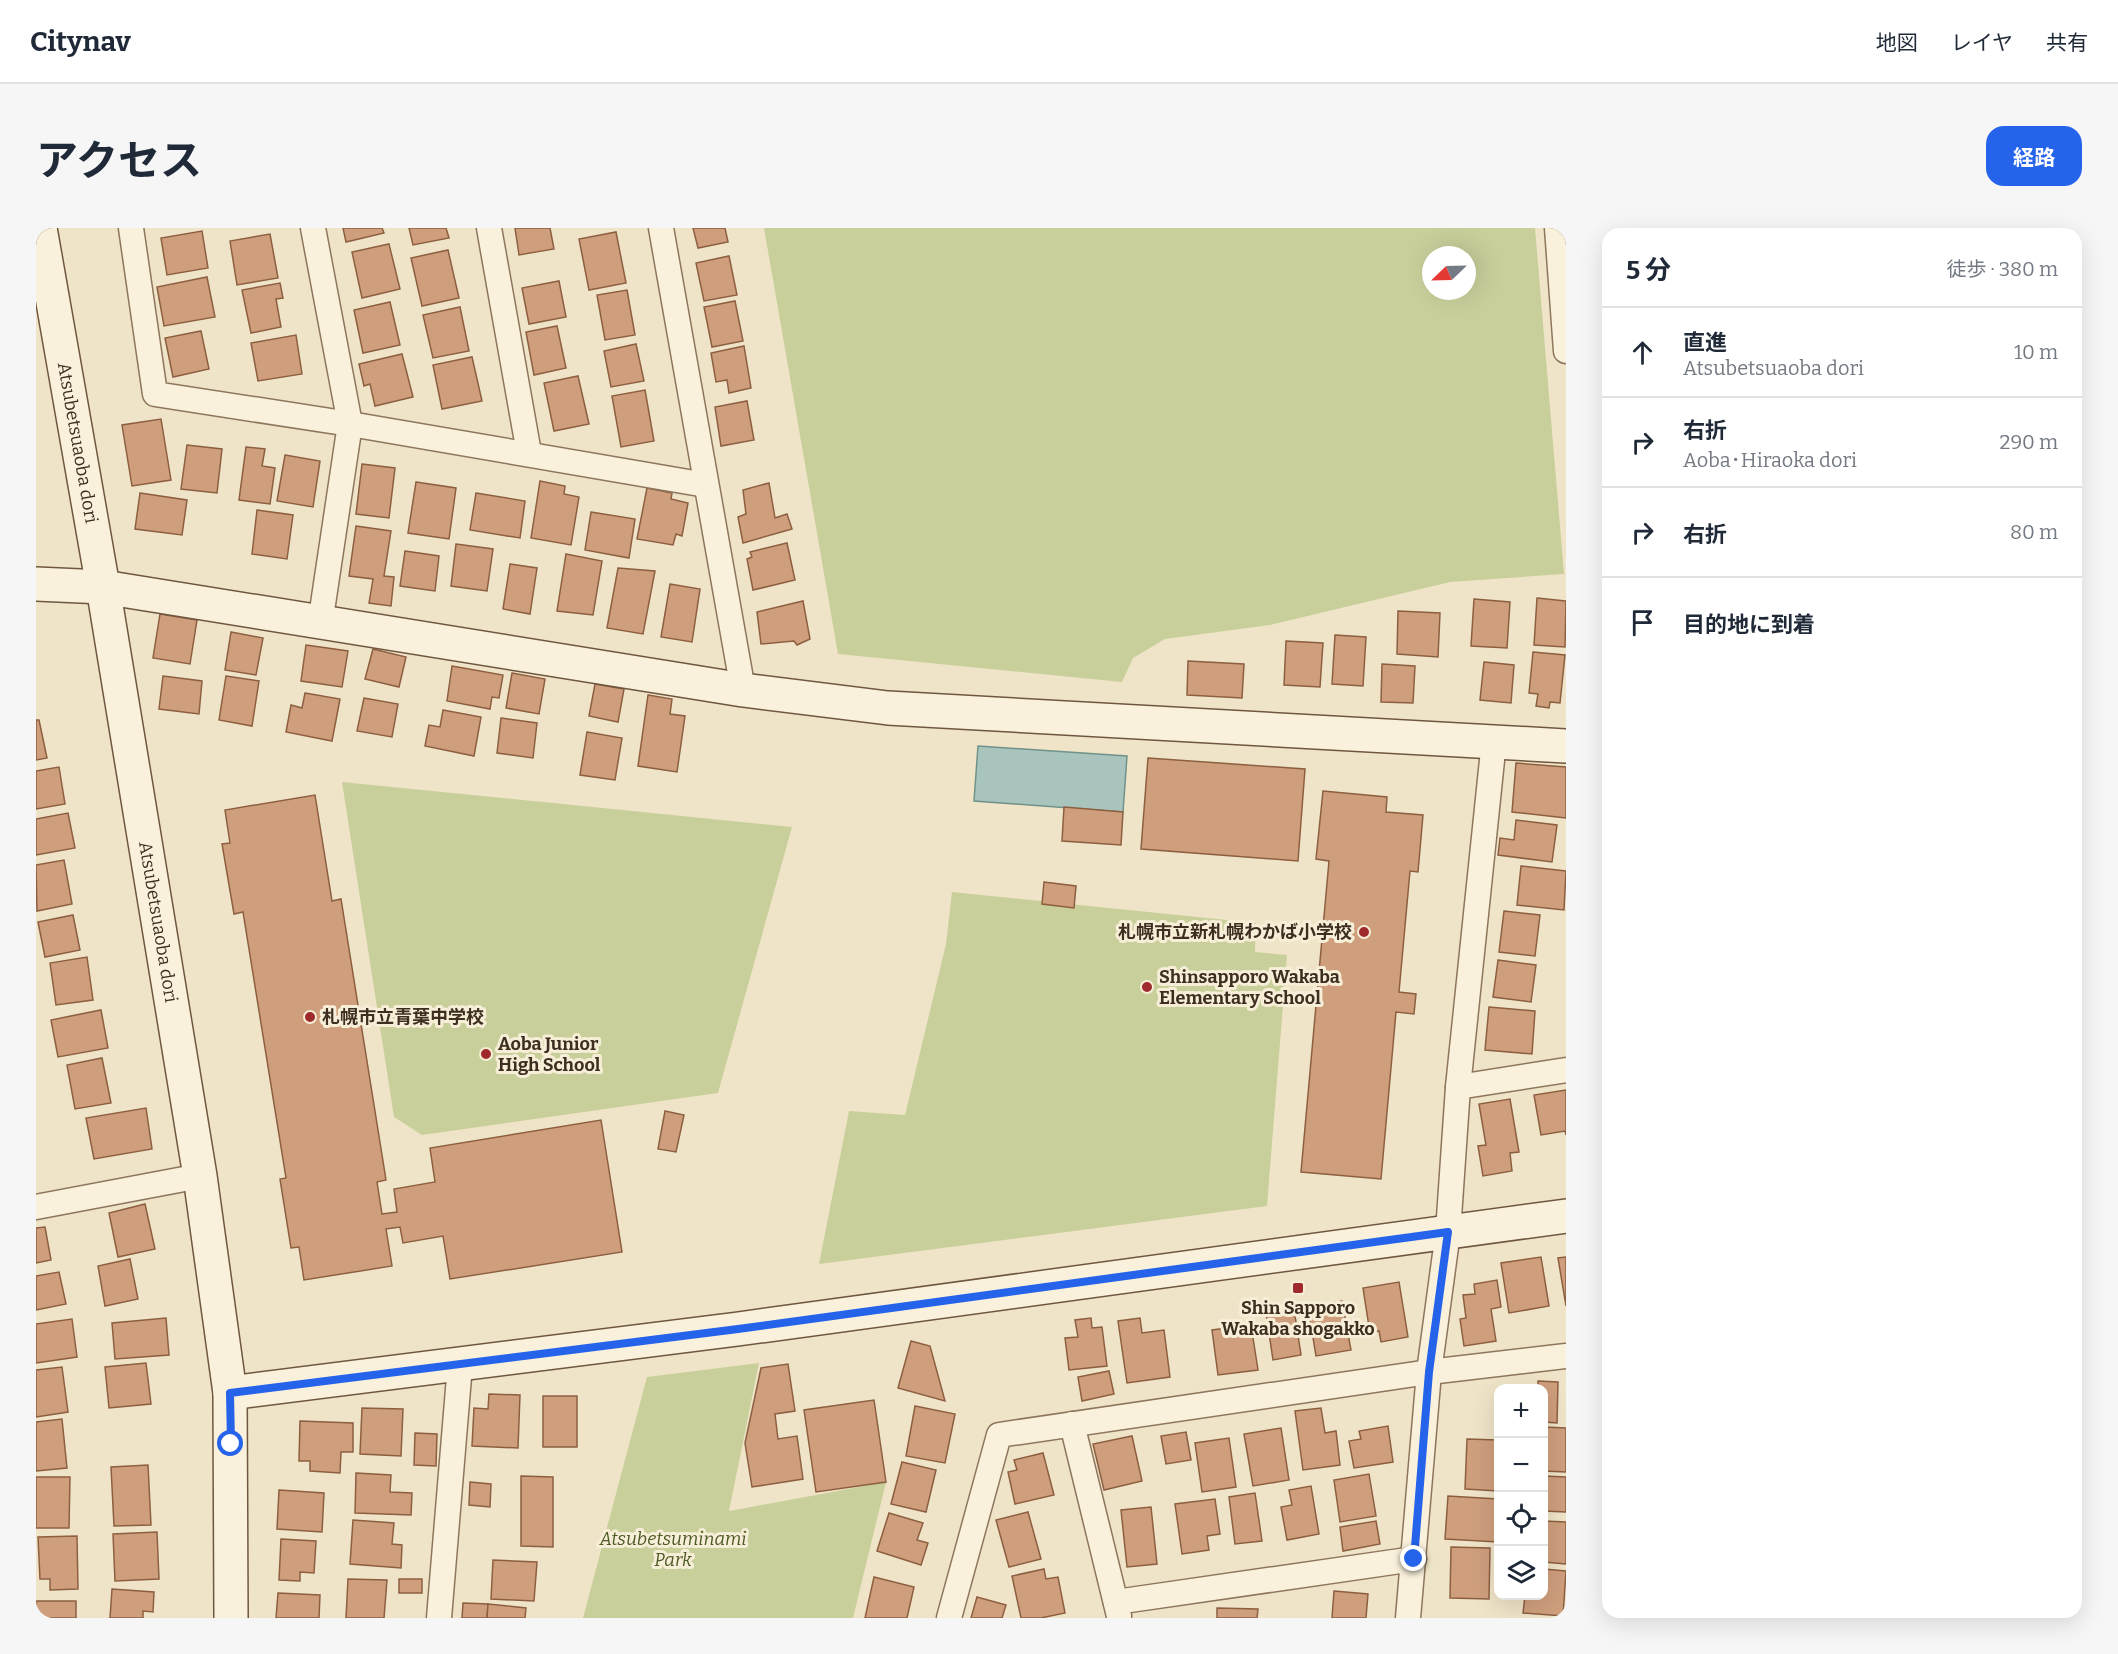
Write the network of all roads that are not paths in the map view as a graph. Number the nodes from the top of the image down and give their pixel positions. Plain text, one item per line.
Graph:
1 (40, 228) edge
2 (131, 228) edge
3 (313, 228) edge
4 (489, 228) edge
5 (661, 228) edge
6 (1557, 228) edge
7 (1566, 351) edge
8 (350, 424) junction
9 (529, 453) junction
10 (706, 485) junction
11 (36, 584) edge
12 (103, 587) junction
13 (321, 624) junction
14 (743, 690) junction
15 (1494, 741) junction
16 (1566, 746) edge
17 (1566, 1070) edge
18 (1458, 1087) junction
19 (200, 1176) junction
20 (36, 1207) edge
21 (1566, 1216) edge
22 (1448, 1232) junction
23 (1566, 1356) edge
24 (460, 1365) junction
25 (1429, 1372) junction
26 (230, 1393) junction
27 (1072, 1424) junction
28 (1414, 1559) junction
29 (1118, 1610) edge
30 (231, 1618) edge
31 (439, 1618) edge
32 (949, 1618) edge
33 (1408, 1618) edge

1 - 12 street, Atsubetsuaoba dori
2 - 8 street
3 - 8 street
4 - 9 street
5 - 10 street
6 - 7 street
8 - 9 street
8 - 13 street
9 - 10 street
10 - 14 street
11 - 12 street
12 - 13 street
12 - 19 street, Atsubetsuaoba dori
13 - 14 street
14 - 15 street
15 - 16 street
15 - 18 street
17 - 18 street
18 - 22 street
19 - 20 street
19 - 26 street, Atsubetsuaoba dori
21 - 22 street
22 - 24 street
22 - 25 street
23 - 25 street
24 - 26 street
24 - 31 street
25 - 27 street
25 - 28 street
26 - 30 street, Atsubetsuaoba dori
27 - 29 street
27 - 32 street
28 - 29 street
28 - 33 street

